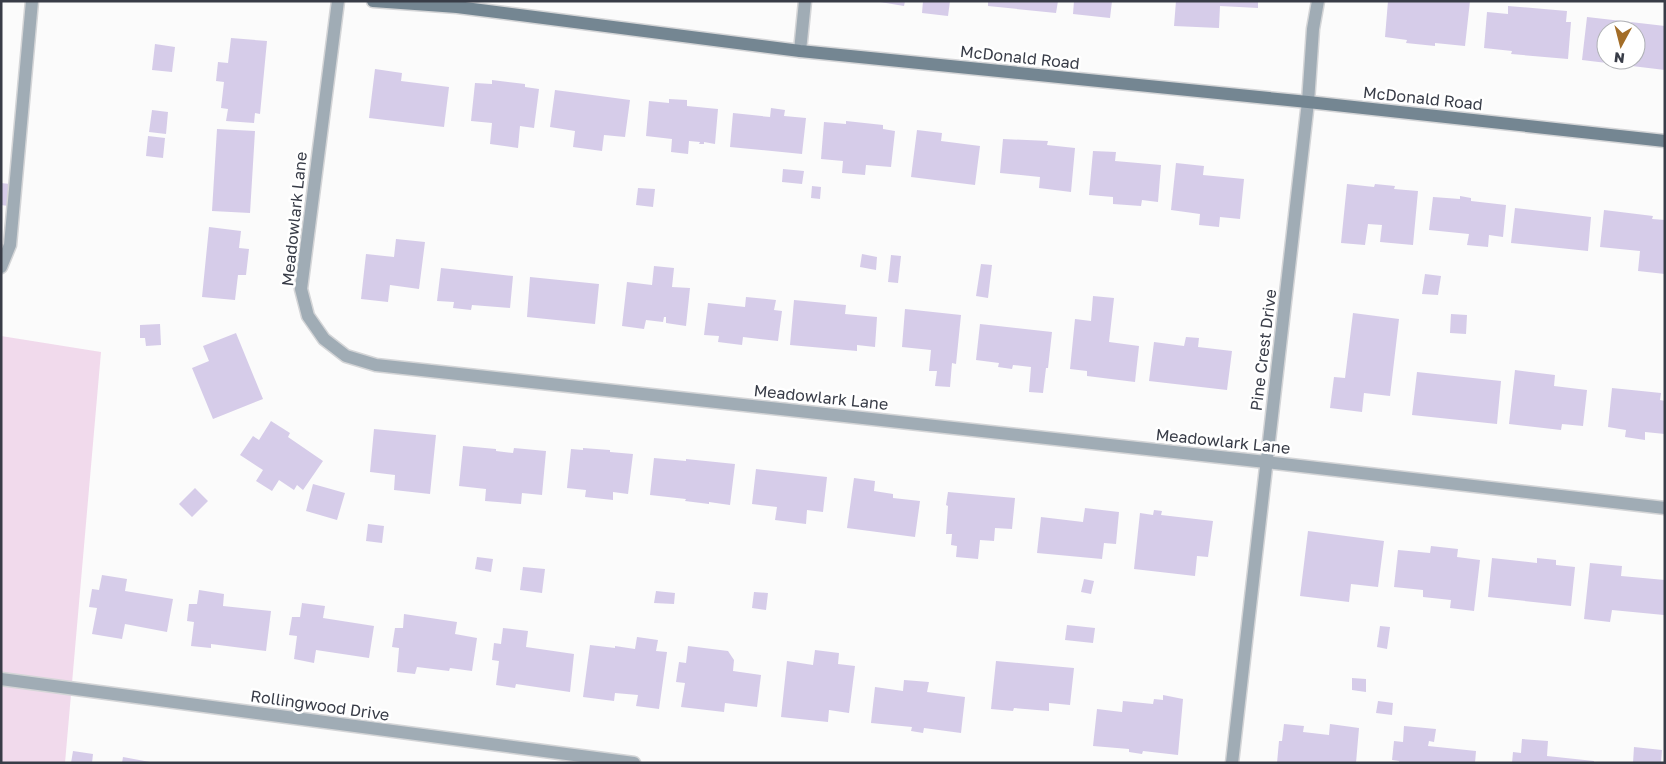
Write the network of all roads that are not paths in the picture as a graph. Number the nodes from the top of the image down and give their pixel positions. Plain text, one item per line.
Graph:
1 (32, 1) edge
2 (338, 1) edge
3 (373, 1) edge
4 (805, 1) edge
5 (1318, 1) edge
6 (458, 4) edge
7 (800, 51) junction
8 (1308, 102) junction
9 (1665, 141) edge
10 (1, 267) edge
11 (1266, 462) junction
12 (1665, 508) edge
13 (1, 679) edge
14 (634, 763) edge
15 (1232, 763) edge

1 - 10 street
2 - 11 street, Meadowlark Lane
3 - 6 street, McDonald Road
4 - 7 street
5 - 8 street, Pine Crest Drive
6 - 7 street, McDonald Road
7 - 8 street, McDonald Road
8 - 9 street, McDonald Road
8 - 11 street, Pine Crest Drive
11 - 12 street, Meadowlark Lane
11 - 15 street, Pine Crest Drive
13 - 14 street, Rollingwood Drive

